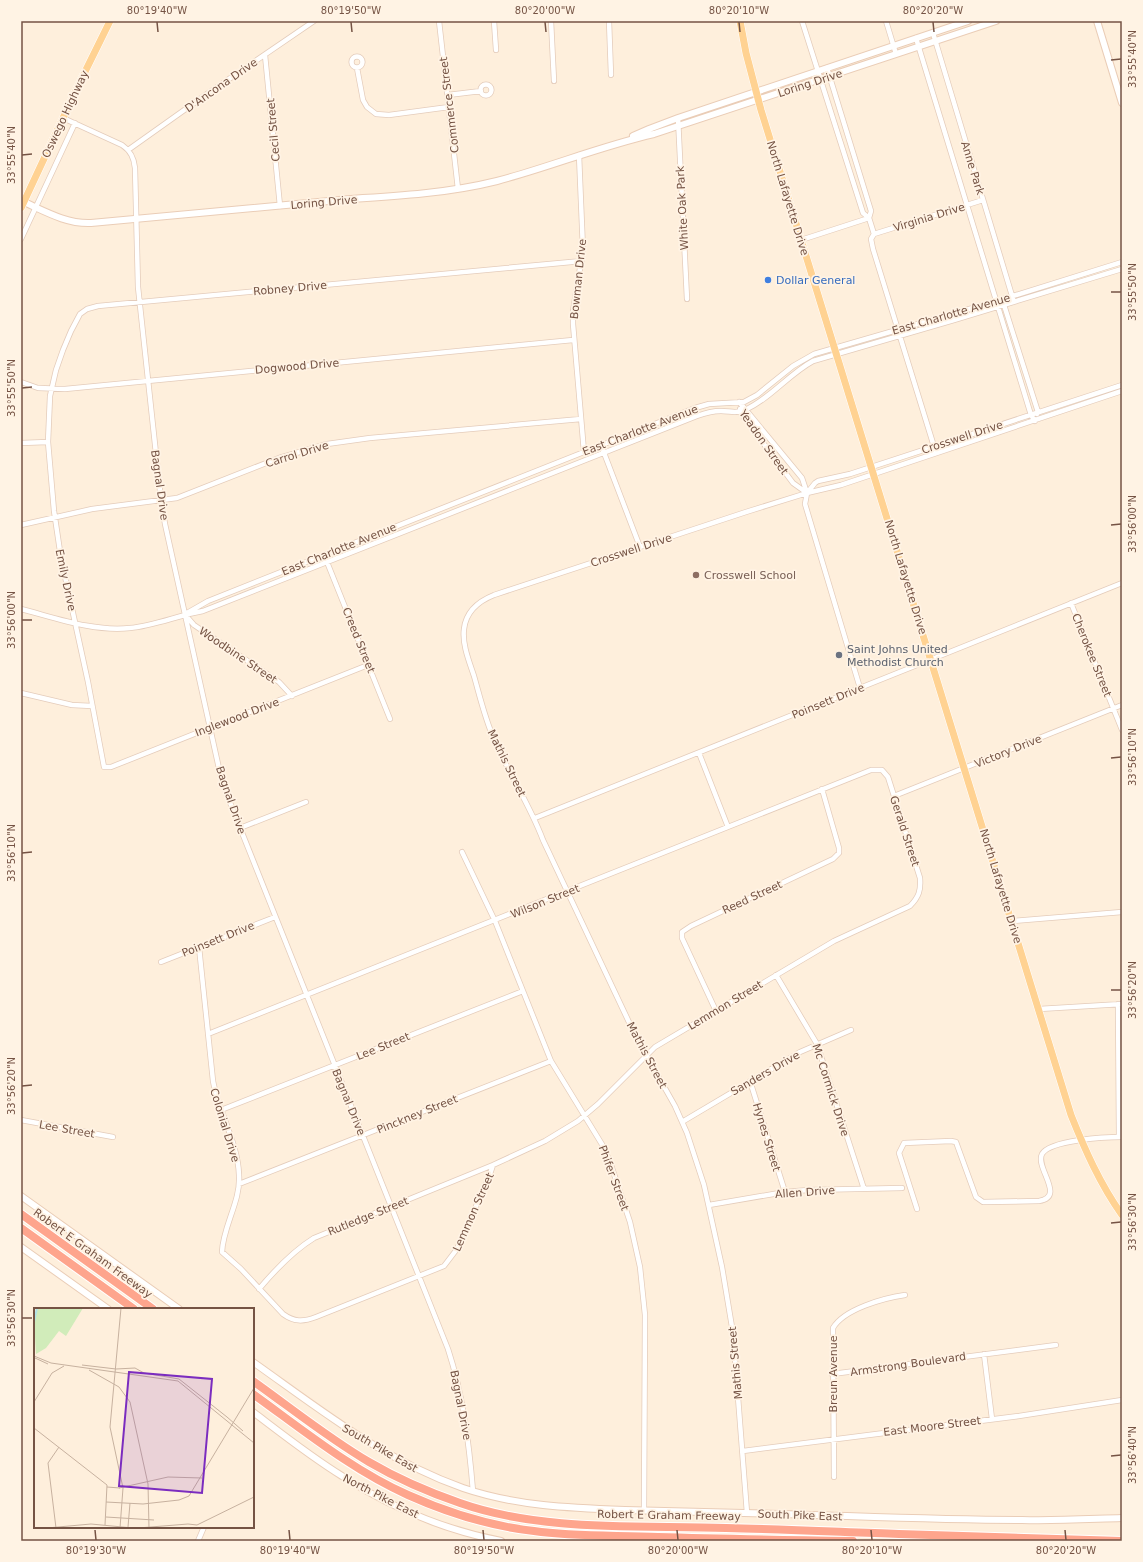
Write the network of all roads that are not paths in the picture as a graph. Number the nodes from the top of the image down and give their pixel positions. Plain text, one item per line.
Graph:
1 (110, 21) edge
2 (314, 21) edge
3 (439, 21) edge
4 (494, 21) edge
5 (551, 21) edge
6 (609, 21) edge
7 (740, 21) edge
8 (802, 21) edge
9 (886, 21) edge
10 (968, 21) edge
11 (996, 21) edge
12 (1097, 21) edge
13 (932, 33) junction
14 (916, 38) junction
15 (935, 41) junction
16 (894, 46) junction
17 (919, 47) junction
18 (496, 50) dead end
19 (896, 54) junction
20 (265, 55) junction
21 (357, 68) dead end
22 (827, 68) junction
23 (818, 71) junction
24 (611, 75) dead end
25 (830, 77) junction
26 (821, 80) junction
27 (554, 81) dead end
28 (481, 91) dead end
29 (756, 92) junction
30 (448, 96) junction
31 (758, 100) junction
32 (1122, 102) edge
33 (449, 107) junction
34 (63, 118) junction
35 (678, 118) junction
36 (75, 123) junction
37 (678, 126) junction
38 (622, 141) junction
39 (128, 150) junction
40 (579, 155) junction
41 (458, 188) junction
42 (983, 200) junction
43 (22, 205) edge
44 (967, 205) junction
45 (280, 206) junction
46 (36, 208) junction
47 (869, 218) junction
48 (136, 219) junction
49 (874, 234) junction
50 (21, 239) edge
51 (801, 240) junction
52 (582, 261) junction
53 (1122, 262) edge
54 (1122, 269) edge
55 (1012, 296) junction
56 (687, 299) dead end
57 (997, 301) junction
58 (140, 302) junction
59 (1014, 302) junction
60 (1004, 305) junction
61 (998, 307) junction
62 (898, 330) junction
63 (900, 336) junction
64 (573, 340) junction
65 (836, 351) junction
66 (147, 380) junction
67 (21, 382) edge
68 (1122, 385) edge
69 (51, 389) junction
70 (1122, 391) edge
71 (739, 402) junction
72 (746, 410) junction
73 (740, 412) junction
74 (1038, 412) junction
75 (1031, 414) junction
76 (581, 419) junction
77 (1035, 421) junction
78 (48, 442) junction
79 (21, 443) edge
80 (601, 445) junction
81 (934, 446) junction
82 (584, 452) junction
83 (604, 453) junction
84 (936, 453) junction
85 (873, 470) junction
86 (807, 493) junction
87 (161, 500) junction
88 (55, 517) junction
89 (21, 526) edge
90 (640, 547) junction
91 (327, 562) junction
92 (1122, 583) edge
93 (1071, 604) junction
94 (21, 609) edge
95 (185, 614) junction
96 (466, 621) joint
97 (75, 623) junction
98 (931, 660) junction
99 (368, 665) junction
100 (860, 688) junction
101 (21, 693) edge
102 (292, 696) junction
103 (92, 706) junction
104 (1122, 706) edge
105 (1114, 709) junction
106 (390, 719) dead end
107 (211, 728) junction
108 (1122, 730) edge
109 (699, 753) junction
110 (106, 768) joint
111 (965, 768) junction
112 (882, 770) joint
113 (822, 789) junction
114 (894, 796) junction
115 (306, 802) dead end
116 (535, 818) junction
117 (728, 827) junction
118 (240, 828) junction
119 (462, 852) dead end
120 (568, 891) junction
121 (920, 894) joint
122 (1122, 912) edge
123 (275, 917) junction
124 (495, 921) junction
125 (1012, 921) junction
126 (199, 948) junction
127 (162, 962) dead end
128 (776, 975) junction
129 (523, 991) junction
130 (307, 995) junction
131 (1120, 1004) edge
132 (1039, 1009) junction
133 (716, 1011) junction
134 (852, 1030) dead end
135 (208, 1034) junction
136 (817, 1044) junction
137 (646, 1055) junction
138 (551, 1061) junction
139 (335, 1065) junction
140 (750, 1082) junction
141 (221, 1110) junction
142 (584, 1116) junction
143 (21, 1120) edge
144 (682, 1122) junction
145 (363, 1136) junction
146 (113, 1137) dead end
147 (1121, 1137) edge
148 (1081, 1140) junction
149 (493, 1165) junction
150 (239, 1184) junction
151 (902, 1188) dead end
152 (864, 1189) junction
153 (784, 1192) junction
154 (21, 1196) edge
155 (709, 1205) junction
156 (391, 1207) junction
157 (916, 1209) dead end
158 (21, 1214) edge
159 (1122, 1215) edge
160 (21, 1228) edge
161 (21, 1247) edge
162 (222, 1252) joint
163 (419, 1277) junction
164 (259, 1290) junction
165 (905, 1296) dead end
166 (107, 1308) edge
167 (133, 1308) edge
168 (152, 1308) edge
169 (178, 1308) edge
170 (1056, 1345) dead end
171 (984, 1354) junction
172 (254, 1363) edge
173 (832, 1374) junction
174 (254, 1382) edge
175 (254, 1395) edge
176 (1122, 1400) edge
177 (254, 1413) edge
178 (992, 1419) junction
179 (833, 1440) junction
180 (743, 1451) junction
181 (834, 1477) dead end
182 (473, 1491) junction
183 (644, 1510) junction
184 (747, 1513) junction
185 (1122, 1518) edge
186 (204, 1528) edge
187 (198, 1541) edge
188 (501, 1541) edge
189 (853, 1541) edge
190 (1122, 1541) edge

1 - 34 main road, Oswego Highway
2 - 20 street, D'Ancona Drive
3 - 30 street, Commerce Street
4 - 18 street
5 - 27 street
6 - 24 street
7 - 29 main road, North Lafayette Drive
8 - 23 street
9 - 16 street
10 - 13 street, Loring Drive
11 - 15 street, Loring Drive
12 - 32 street
13 - 14 street, Loring Drive
13 - 15 street, Anne Park
14 - 16 street, Loring Drive
14 - 17 street, Anne Park
15 - 17 street, Loring Drive
15 - 42 street, Anne Park
16 - 19 street
16 - 22 street, Loring Drive
17 - 19 street, Loring Drive
17 - 44 street, Anne Park
19 - 25 street, Loring Drive
20 - 39 street, D'Ancona Drive
20 - 45 street, Cecil Street
21 - 33 street
22 - 23 street, Loring Drive
22 - 25 street
23 - 26 street
23 - 29 street, Loring Drive
25 - 26 street, Loring Drive
25 - 47 street
26 - 31 street, Loring Drive
26 - 47 street
28 - 30 street
29 - 31 main road, North Lafayette Drive
29 - 35 street, Loring Drive
30 - 33 street, Commerce Street
31 - 37 street, Loring Drive
31 - 51 main road, North Lafayette Drive
33 - 41 street, Commerce Street
34 - 36 street
34 - 43 main road, Oswego Highway
35 - 37 street, White Oak Park
35 - 38 street, Loring Drive
36 - 39 street
36 - 46 street, Oswego Highway
37 - 38 street, Loring Drive
37 - 56 street, White Oak Park
38 - 40 street, Loring Drive
39 - 48 street, Bagnal Drive
40 - 41 street, Loring Drive
40 - 52 street, Bowman Drive
41 - 45 street, Loring Drive
42 - 44 street, Virginia Drive
42 - 55 street, Anne Park
43 - 46 street, Loring Drive
44 - 49 street, Virginia Drive
44 - 57 street, Anne Park
45 - 48 street, Loring Drive
46 - 48 street, Loring Drive
46 - 50 street, Oswego Highway
47 - 49 street
47 - 51 street
48 - 58 street, Bagnal Drive
49 - 62 street
51 - 65 main road, North Lafayette Drive
52 - 58 street, Robney Drive
52 - 64 street, Bowman Drive
53 - 55 street, East Charlotte Avenue
54 - 59 street, East Charlotte Avenue
55 - 57 street, East Charlotte Avenue
55 - 59 street, Anne Park
57 - 60 street
57 - 61 street, Anne Park
57 - 62 street, East Charlotte Avenue
58 - 66 street, Bagnal Drive
58 - 69 street, Robney Drive
59 - 60 street, East Charlotte Avenue
60 - 61 street, East Charlotte Avenue
60 - 74 street
61 - 63 street, East Charlotte Avenue
61 - 75 street, Anne Park
62 - 63 street
62 - 65 street, East Charlotte Avenue
63 - 65 street, East Charlotte Avenue
63 - 81 street
64 - 66 street, Dogwood Drive
64 - 76 street, Bowman Drive
65 - 71 street, East Charlotte Avenue
65 - 72 street, East Charlotte Avenue
65 - 85 main road, North Lafayette Drive
66 - 69 street, Dogwood Drive
66 - 87 street, Bagnal Drive
67 - 69 street, Dogwood Drive
68 - 74 street, Crosswell Drive
69 - 78 street, Emily Drive
70 - 77 street, Crosswell Drive
71 - 72 street, Yeadon Street
71 - 73 street, Yeadon Street
71 - 80 street, East Charlotte Avenue
72 - 73 street, East Charlotte Avenue
72 - 86 street, Yeadon Street
73 - 83 street, East Charlotte Avenue
73 - 86 street, Yeadon Street
74 - 75 street, Crosswell Drive
74 - 77 street
75 - 77 street, Anne Park
75 - 81 street, Crosswell Drive
76 - 82 street, Bowman Drive
76 - 87 street, Carrol Drive
77 - 84 street, Crosswell Drive
78 - 79 street
78 - 88 street, Emily Drive
80 - 82 street, East Charlotte Avenue
80 - 83 street
81 - 84 street
81 - 85 street, Crosswell Drive
82 - 95 street, East Charlotte Avenue
83 - 90 street
83 - 91 street, East Charlotte Avenue
84 - 85 street, Crosswell Drive
85 - 86 street, Crosswell Drive
85 - 86 street, Crosswell Drive
85 - 98 main road, North Lafayette Drive
86 - 90 street, Crosswell Drive
86 - 100 street, Yeadon Street
87 - 88 street, Carrol Drive
87 - 95 street, Bagnal Drive
88 - 89 street, Carrol Drive
88 - 97 street, Emily Drive
90 - 96 street, Crosswell Drive
91 - 95 street, East Charlotte Avenue
91 - 99 street, Creed Street
92 - 93 street, Poinsett Drive
93 - 98 street, Poinsett Drive
93 - 105 street, Cherokee Street
94 - 97 street, East Charlotte Avenue
95 - 97 street, East Charlotte Avenue
95 - 102 street, Woodbine Street
95 - 107 street, Bagnal Drive
96 - 116 street, Mathis Street
97 - 103 street, Emily Drive
98 - 100 street, Poinsett Drive
98 - 111 main road, North Lafayette Drive
99 - 102 street, Inglewood Drive
99 - 106 street, Creed Street
100 - 109 street, Poinsett Drive
101 - 103 street
102 - 107 street, Inglewood Drive
103 - 110 street, Emily Drive
104 - 105 street, Victory Drive
105 - 108 street, Cherokee Street
105 - 111 street, Victory Drive
107 - 110 street, Inglewood Drive
107 - 118 street, Bagnal Drive
109 - 116 street, Poinsett Drive
109 - 117 street
111 - 114 street, Victory Drive
111 - 125 main road, North Lafayette Drive
112 - 113 street, Wilson Street
112 - 114 street, Gerald Street
113 - 117 street, Wilson Street
113 - 133 street, Reed Street
114 - 121 street, Gerald Street
115 - 118 street
116 - 120 street, Mathis Street
117 - 120 street, Wilson Street
118 - 123 street, Bagnal Drive
119 - 124 street, Phifer Street
120 - 124 street, Wilson Street
120 - 137 street, Mathis Street
121 - 128 street, Lemmon Street
122 - 125 street
123 - 126 street, Poinsett Drive
123 - 130 street, Bagnal Drive
124 - 129 street, Phifer Street
124 - 130 street, Wilson Street
125 - 132 main road, North Lafayette Drive
126 - 127 street, Poinsett Drive
126 - 135 street, Colonial Drive
128 - 133 street, Lemmon Street
128 - 136 street, Mc Cormick Drive
129 - 138 street, Phifer Street
129 - 139 street, Lee Street
130 - 135 street, Wilson Street
130 - 139 street, Bagnal Drive
131 - 132 street
131 - 147 street
132 - 148 main road, North Lafayette Drive
133 - 137 street, Lemmon Street
134 - 136 street, Sanders Drive
135 - 141 street, Colonial Drive
136 - 140 street, Sanders Drive
136 - 152 street, Mc Cormick Drive
137 - 142 street, Lemmon Street
137 - 144 street, Mathis Street
138 - 142 street, Phifer Street
138 - 145 street, Pinckney Street
139 - 141 street, Lee Street
139 - 145 street, Bagnal Drive
140 - 144 street, Sanders Drive
140 - 153 street, Hynes Street
141 - 150 street, Colonial Drive
142 - 149 street, Lemmon Street
142 - 183 street, Phifer Street
143 - 146 street, Lee Street
144 - 155 street, Mathis Street
145 - 150 street, Pinckney Street
145 - 156 street, Bagnal Drive
147 - 148 street
148 - 157 street
148 - 159 main road, North Lafayette Drive
149 - 156 street, Rutledge Street
149 - 163 street, Lemmon Street
150 - 162 street, Colonial Drive
151 - 152 street, Allen Drive
152 - 153 street, Allen Drive
153 - 155 street, Allen Drive
154 - 169 street
155 - 180 street, Mathis Street
156 - 163 street, Bagnal Drive
156 - 164 street, Rutledge Street
158 - 168 highway, Robert E Graham Freeway
160 - 167 highway, Robert E Graham Freeway
161 - 166 street
162 - 164 street, Lemmon Street
163 - 164 street, Lemmon Street
163 - 182 street, Bagnal Drive
165 - 173 street, Breun Avenue
170 - 171 street, Armstrong Boulevard
171 - 173 street, Armstrong Boulevard
171 - 178 street
172 - 182 street, South Pike East
173 - 179 street, Breun Avenue
174 - 190 highway, Robert E Graham Freeway
175 - 189 highway, Robert E Graham Freeway
176 - 178 street, East Moore Street
177 - 188 street, North Pike East
178 - 179 street, East Moore Street
179 - 180 street, East Moore Street
179 - 181 street, Breun Avenue
180 - 184 street, Mathis Street
182 - 183 street, South Pike East
183 - 184 street, South Pike East
184 - 185 street, South Pike East
186 - 187 street

